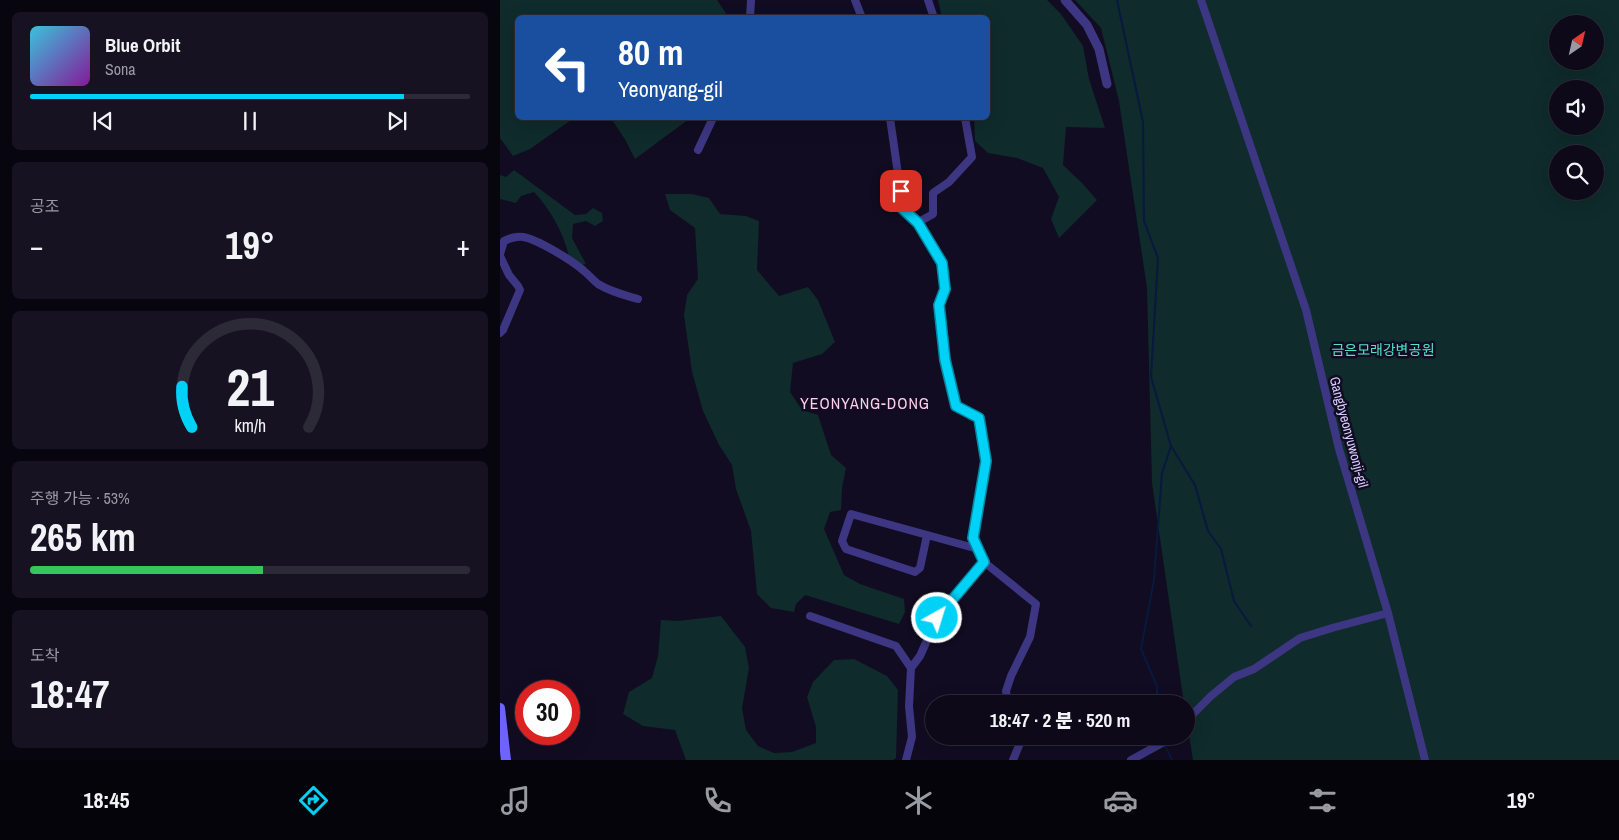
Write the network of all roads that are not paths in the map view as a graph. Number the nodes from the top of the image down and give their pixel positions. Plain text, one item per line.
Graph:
1 (751, 0) edge
2 (855, 0) edge
3 (928, 0) edge
4 (1064, 0) edge
5 (1202, 0) edge
6 (750, 15) edge
7 (861, 15) edge
8 (933, 15) edge
9 (1107, 84) dead end
10 (712, 120) edge
11 (890, 120) edge
12 (965, 120) edge
13 (698, 150) dead end
14 (918, 223) junction
15 (500, 255) edge
16 (638, 299) dead end
17 (500, 333) edge
18 (927, 535) junction
19 (978, 549) junction
20 (984, 562) junction
21 (1388, 613) junction
22 (810, 616) dead end
23 (911, 668) junction
24 (1007, 695) edge
25 (500, 708) edge
26 (1195, 712) edge
27 (1019, 745) edge
28 (1158, 745) edge
29 (506, 760) edge
30 (906, 760) edge
31 (1013, 760) edge
32 (1131, 760) edge
33 (1425, 760) edge

1 - 6 street
2 - 7 street
3 - 8 street
4 - 9 street
5 - 21 street, Gangbyeonyuwonji-gil
10 - 13 street
11 - 14 street
12 - 14 street
14 - 19 street
15 - 16 street
15 - 17 street
18 - 18 street
18 - 19 street
19 - 20 street
20 - 23 street
20 - 24 street
21 - 26 street
21 - 33 street, Gangbyeonyuwonji-gil
22 - 23 street
23 - 30 street
25 - 29 main road
27 - 31 street
28 - 32 street

